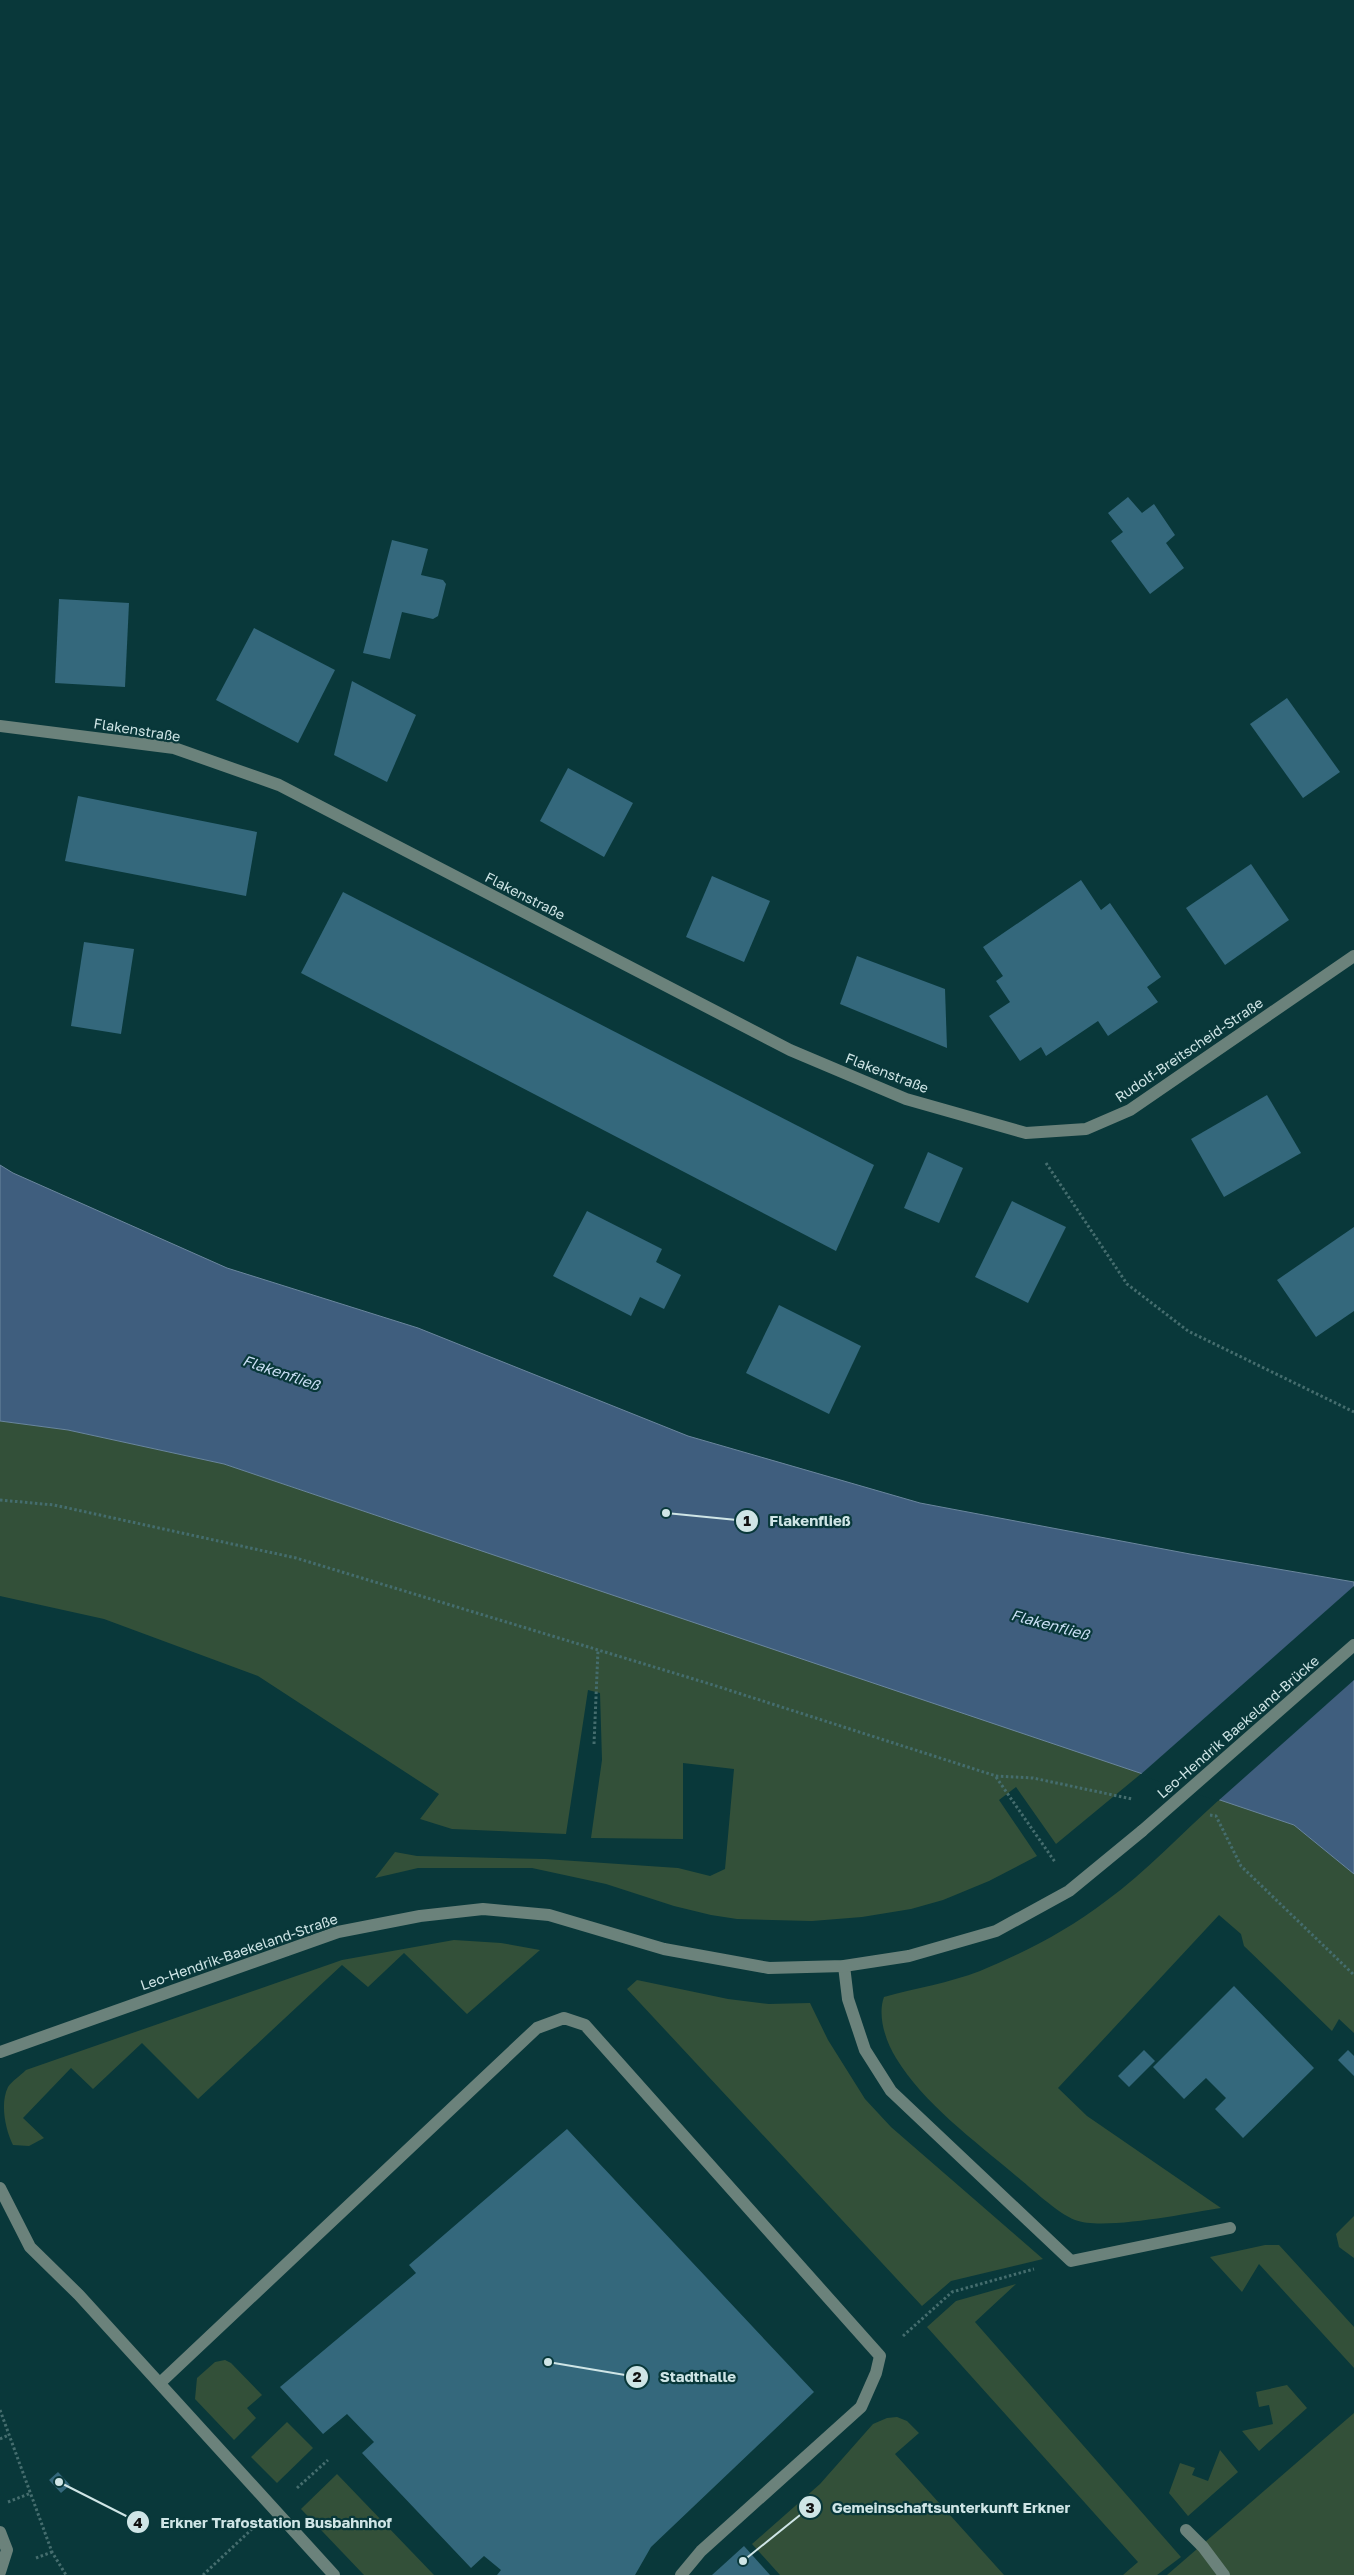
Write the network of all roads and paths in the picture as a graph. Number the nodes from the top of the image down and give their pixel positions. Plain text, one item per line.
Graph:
1 (0, 726) edge
2 (1354, 956) edge
3 (1026, 1133) junction
4 (1354, 1412) edge
5 (0, 1500) edge
6 (1354, 1645) edge
7 (598, 1650) junction
8 (594, 1744) dead end
9 (996, 1776) junction
10 (1139, 1800) dead end
11 (1206, 1814) dead end
12 (1142, 1831) joint
13 (1055, 1862) dead end
14 (844, 1966) junction
15 (1354, 1975) edge
16 (0, 2052) edge
17 (0, 2188) edge
18 (1230, 2228) dead end
19 (1024, 2272) dead end
20 (880, 2356) junction
21 (160, 2383) junction
22 (0, 2410) edge
23 (9, 2435) junction
24 (0, 2439) edge
25 (31, 2493) junction
26 (0, 2505) edge
27 (1186, 2530) dead end
28 (0, 2532) edge
29 (0, 2572) edge
30 (66, 2575) edge
31 (334, 2575) edge
32 (681, 2575) edge
33 (1224, 2575) edge

1 - 3 street, Flakenstraße
2 - 3 street, Rudolf-Breitscheid-Straße
3 - 4 path
5 - 7 path
6 - 12 street, Leo-Hendrik Baekeland-Brücke, bridge
7 - 8 path
7 - 9 path
9 - 10 path
9 - 13 path
11 - 15 path
12 - 14 street, Leo-Hendrik-Baekeland-Straße
14 - 16 street, Leo-Hendrik-Baekeland-Straße
14 - 18 street
17 - 21 street
19 - 20 path
20 - 21 street
20 - 32 street
21 - 31 street
22 - 23 path
23 - 24 path
23 - 25 path
25 - 26 path
25 - 30 path
27 - 33 street
28 - 29 street

